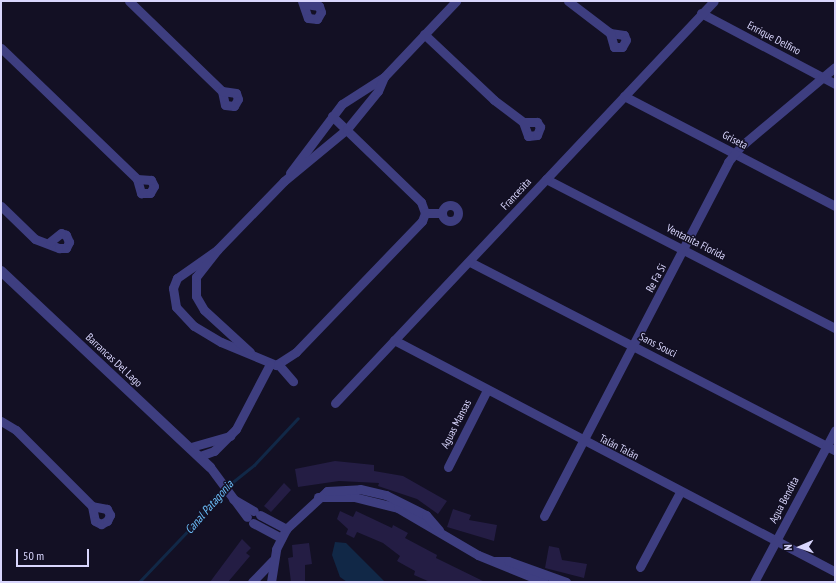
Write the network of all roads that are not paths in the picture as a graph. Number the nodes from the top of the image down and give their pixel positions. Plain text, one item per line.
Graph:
1 (128, 1) edge
2 (456, 1) edge
3 (568, 1) edge
4 (714, 1) edge
5 (701, 13) junction
6 (424, 34) junction
7 (610, 34) dead end
8 (1, 48) edge
9 (835, 67) edge
10 (384, 77) junction
11 (823, 78) junction
12 (835, 84) edge
13 (222, 91) dead end
14 (624, 96) junction
15 (332, 116) junction
16 (523, 122) dead end
17 (347, 129) junction
18 (734, 154) junction
19 (137, 179) dead end
20 (546, 179) junction
21 (284, 181) junction
22 (1, 206) edge
23 (835, 206) edge
24 (425, 213) junction
25 (440, 213) dead end
26 (50, 242) dead end
27 (217, 250) junction
28 (684, 250) junction
29 (470, 262) junction
30 (1, 271) edge
31 (835, 328) edge
32 (394, 340) junction
33 (633, 345) junction
34 (259, 359) junction
35 (274, 364) junction
36 (293, 381) dead end
37 (486, 392) junction
38 (335, 403) dead end
39 (1, 420) edge
40 (835, 430) edge
41 (230, 436) junction
42 (583, 442) junction
43 (192, 447) junction
44 (831, 447) edge
45 (200, 456) junction
46 (448, 467) dead end
47 (212, 471) joint
48 (680, 492) junction
49 (92, 506) dead end
50 (253, 516) junction
51 (544, 516) dead end
52 (286, 529) junction
53 (281, 538) junction
54 (776, 542) junction
55 (273, 560) junction
56 (493, 561) junction
57 (640, 567) dead end
58 (835, 572) edge
59 (252, 582) edge
60 (271, 582) edge
61 (544, 582) edge
62 (566, 582) edge
63 (754, 582) edge

1 - 13 street
2 - 6 street
3 - 7 street
4 - 5 street, Francesita
5 - 11 street, Enrique Delfino
5 - 14 street, Francesita
6 - 10 street
6 - 16 street
8 - 19 street
9 - 11 street, Re Fa Si
10 - 15 street
10 - 17 street
11 - 12 street, Enrique Delfino
11 - 18 street, Re Fa Si
14 - 18 street, Griseta
14 - 20 street, Francesita
15 - 17 street
15 - 21 street
17 - 21 street
17 - 24 street
18 - 23 street, Griseta
18 - 28 street, Re Fa Si
20 - 28 street, Ventanita Florida
20 - 29 street, Francesita
21 - 27 street
22 - 26 street
24 - 25 street
24 - 35 street
27 - 34 street
27 - 34 street
28 - 31 street, Ventanita Florida
28 - 33 street, Re Fa Si
29 - 32 street, Francesita
29 - 33 street, Sans Souci
30 - 43 street, Barrancas Del Lago
32 - 37 street, Talán Talán
32 - 38 street, Francesita
33 - 42 street, Re Fa Si
33 - 44 street, Sans Souci
34 - 35 street
35 - 36 street
35 - 41 street
37 - 42 street, Talán Talán
37 - 46 street, Aguas Mansas
39 - 49 street
40 - 44 street, Agua Bendita
41 - 43 street
41 - 45 street
42 - 48 street, Talán Talán
42 - 51 street, Re Fa Si
43 - 45 street, Barrancas Del Lago
44 - 54 street, Agua Bendita
45 - 47 street, Barrancas Del Lago
47 - 50 street
48 - 54 street, Talán Talán
48 - 57 street
50 - 52 street
50 - 53 street
52 - 53 street
52 - 56 street
53 - 55 street
54 - 58 street, Talán Talán
54 - 63 street, Agua Bendita
55 - 59 street
55 - 60 street
56 - 61 street
56 - 62 street

